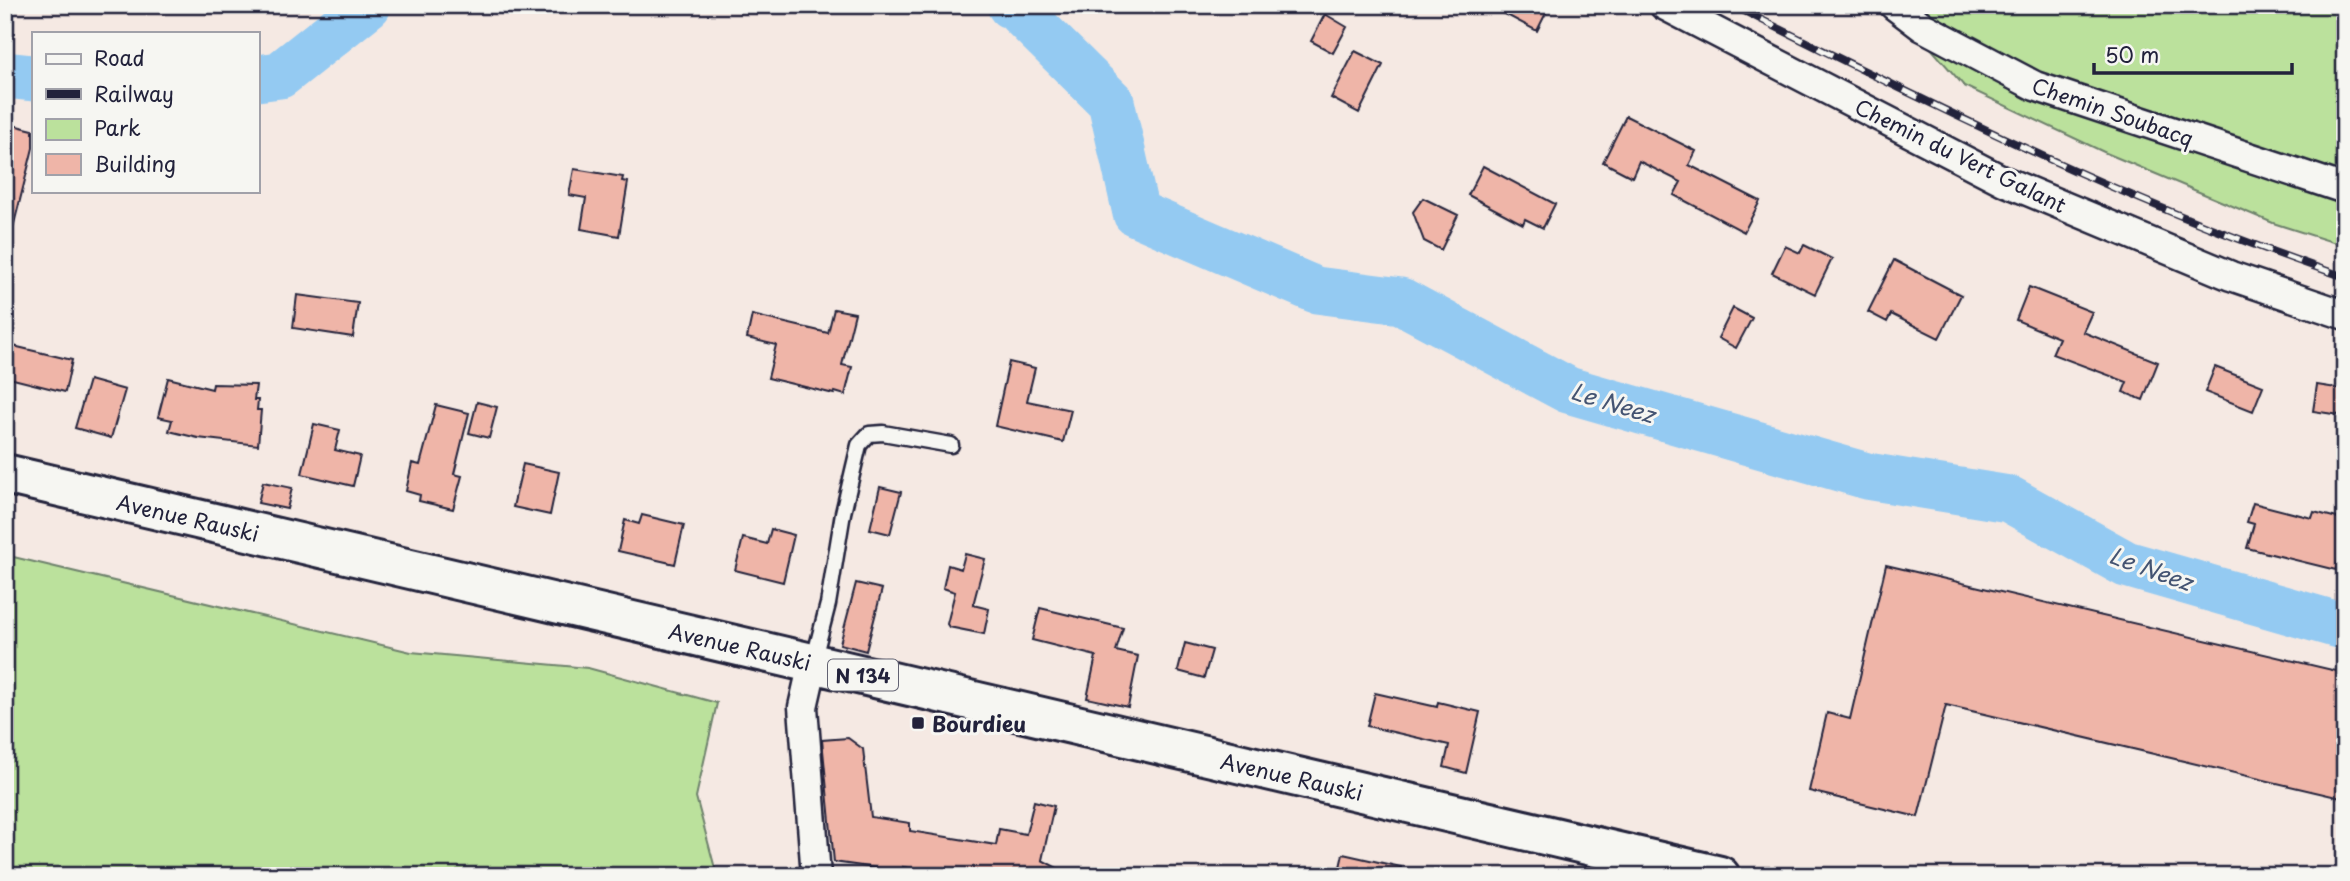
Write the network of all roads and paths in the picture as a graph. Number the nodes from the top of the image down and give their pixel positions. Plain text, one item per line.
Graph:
1 (1664, 5) edge
2 (1894, 5) edge
3 (2345, 189) edge
4 (2345, 315) edge
5 (951, 445) dead end
6 (5, 474) edge
7 (813, 663) junction
8 (816, 876) edge
9 (1720, 876) edge

1 - 4 street, Chemin du Vert Galant
2 - 3 street, Chemin Soubacq
5 - 7 lane
6 - 7 main road, Avenue Rauski / N 134
7 - 8 street
7 - 9 main road, Avenue Rauski / N 134

